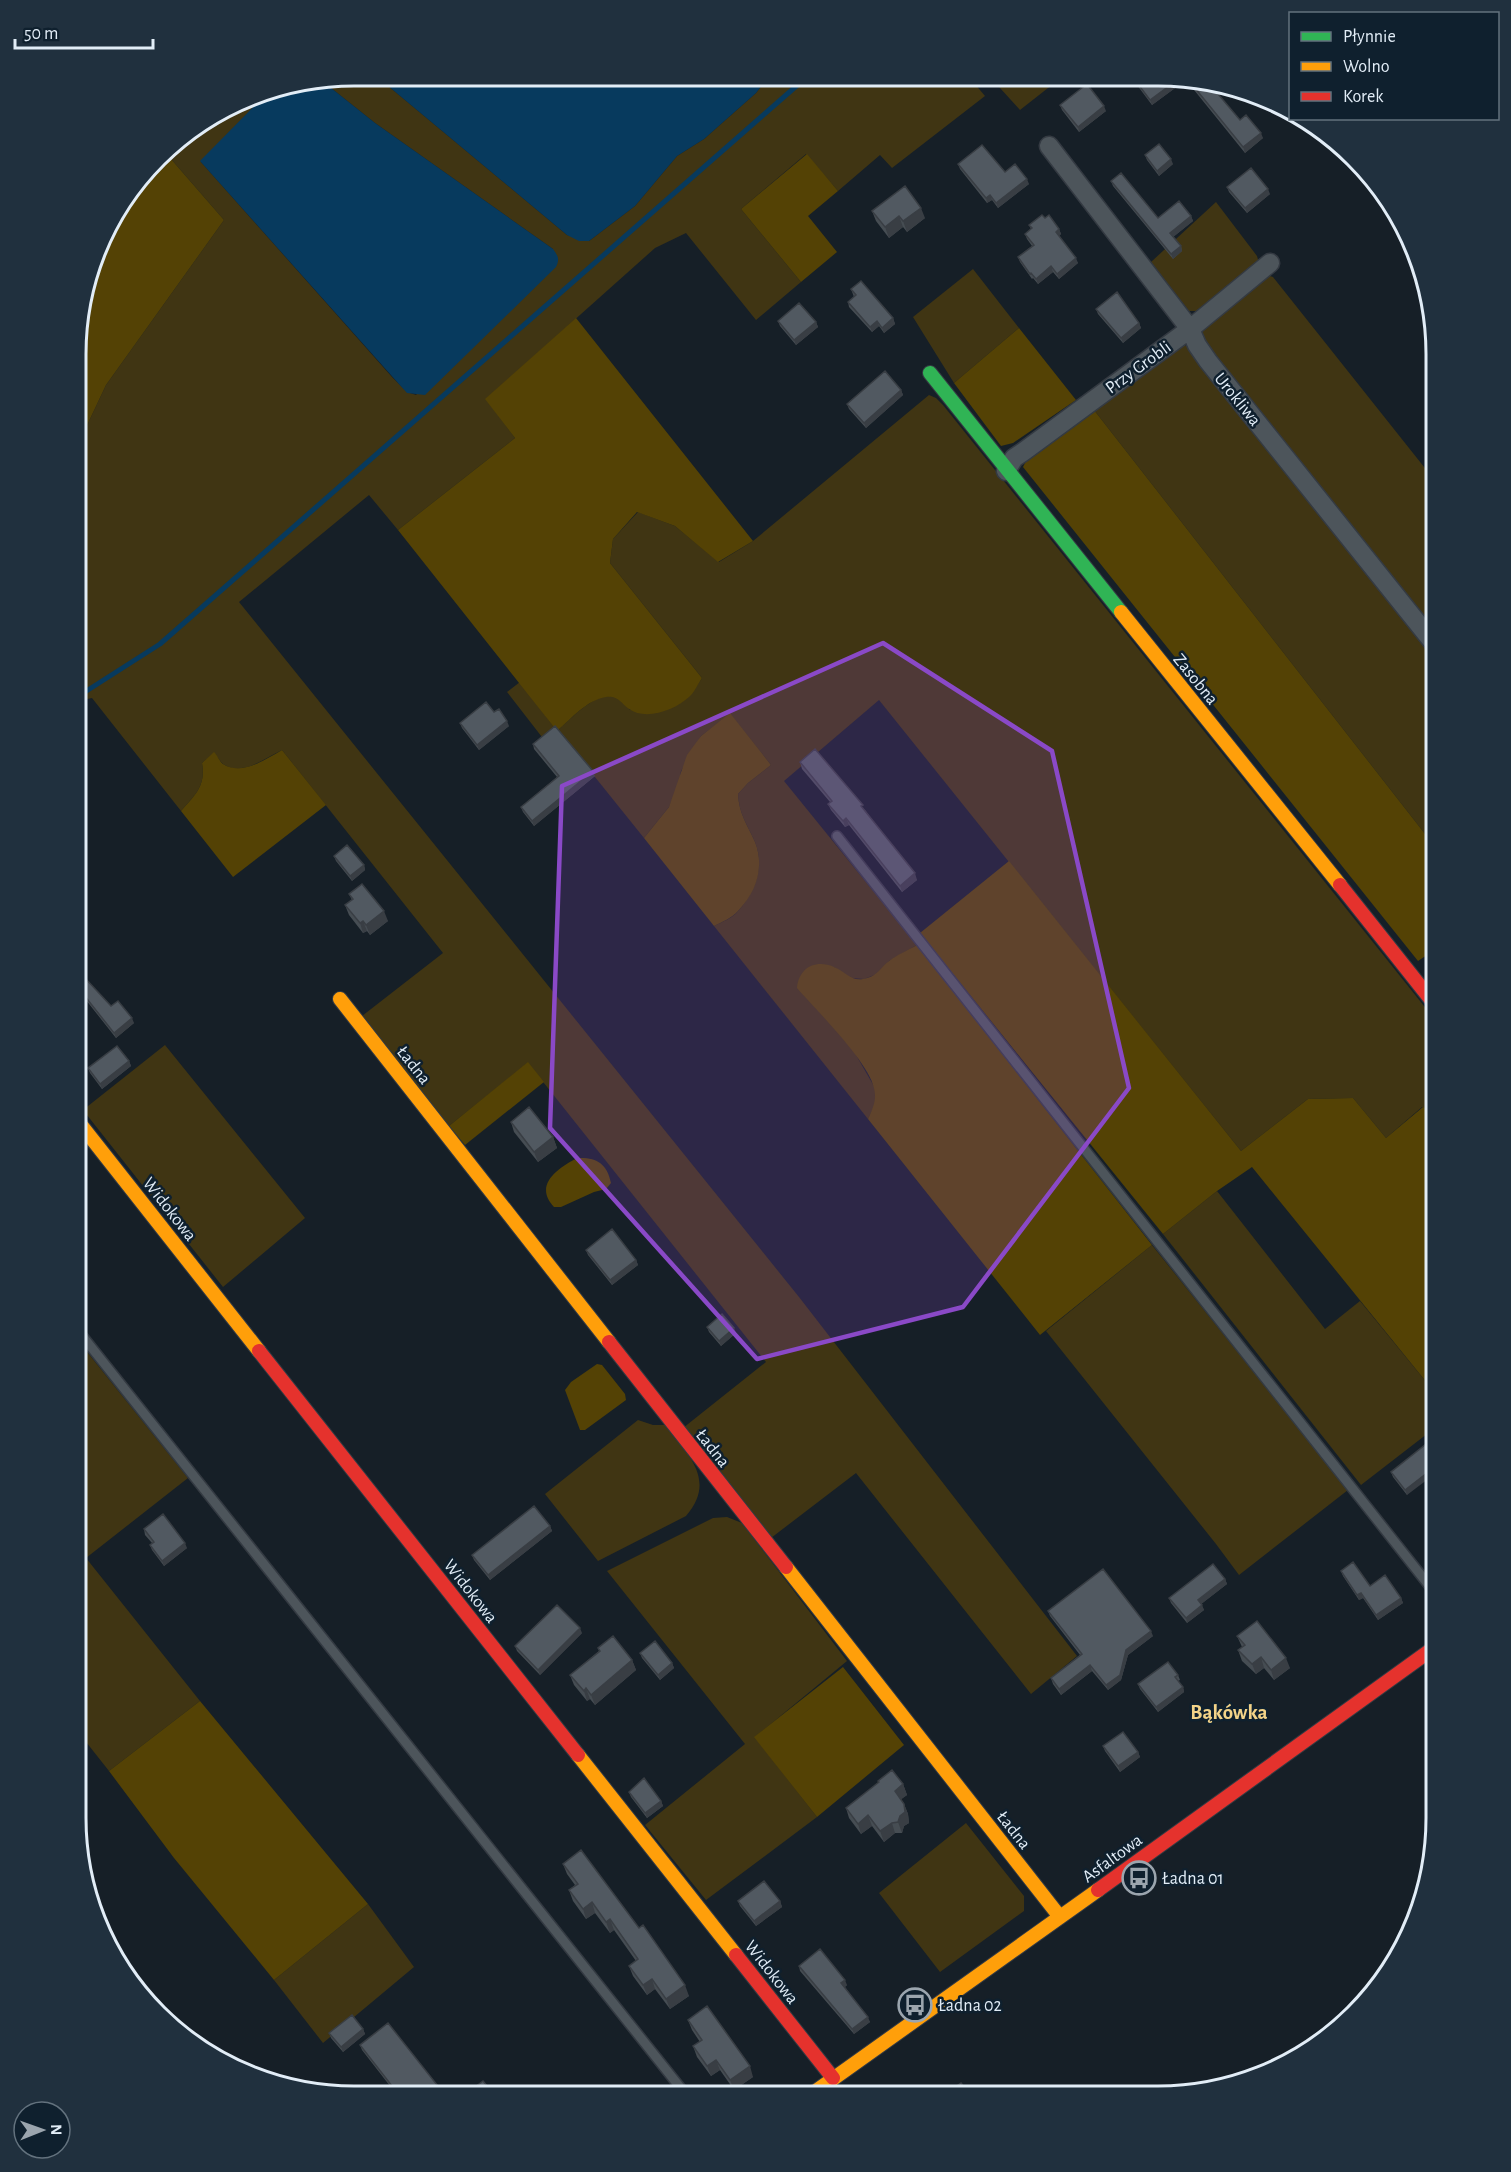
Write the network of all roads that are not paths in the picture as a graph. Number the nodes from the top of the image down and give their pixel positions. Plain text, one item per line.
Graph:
1 (1049, 146) dead end
2 (1270, 263) dead end
3 (1190, 329) junction
4 (930, 373) dead end
5 (1006, 471) junction
6 (1426, 634) edge
7 (837, 836) dead end
8 (1426, 994) edge
9 (340, 999) dead end
10 (86, 1131) edge
11 (86, 1341) edge
12 (1426, 1580) edge
13 (1426, 1654) edge
14 (1060, 1917) junction
15 (833, 2078) junction
16 (679, 2086) edge
17 (822, 2086) edge

1 - 3 street, Urokliwa
2 - 3 street, Przy Grobli
3 - 5 street, Przy Grobli
3 - 6 street, Urokliwa
4 - 5 street, Zasobna
5 - 8 street, Zasobna
7 - 12 lane
9 - 14 street, Ładna
10 - 15 street, Widokowa
11 - 16 lane
13 - 14 street, Asfaltowa
14 - 15 street, Asfaltowa
15 - 17 street, Asfaltowa

